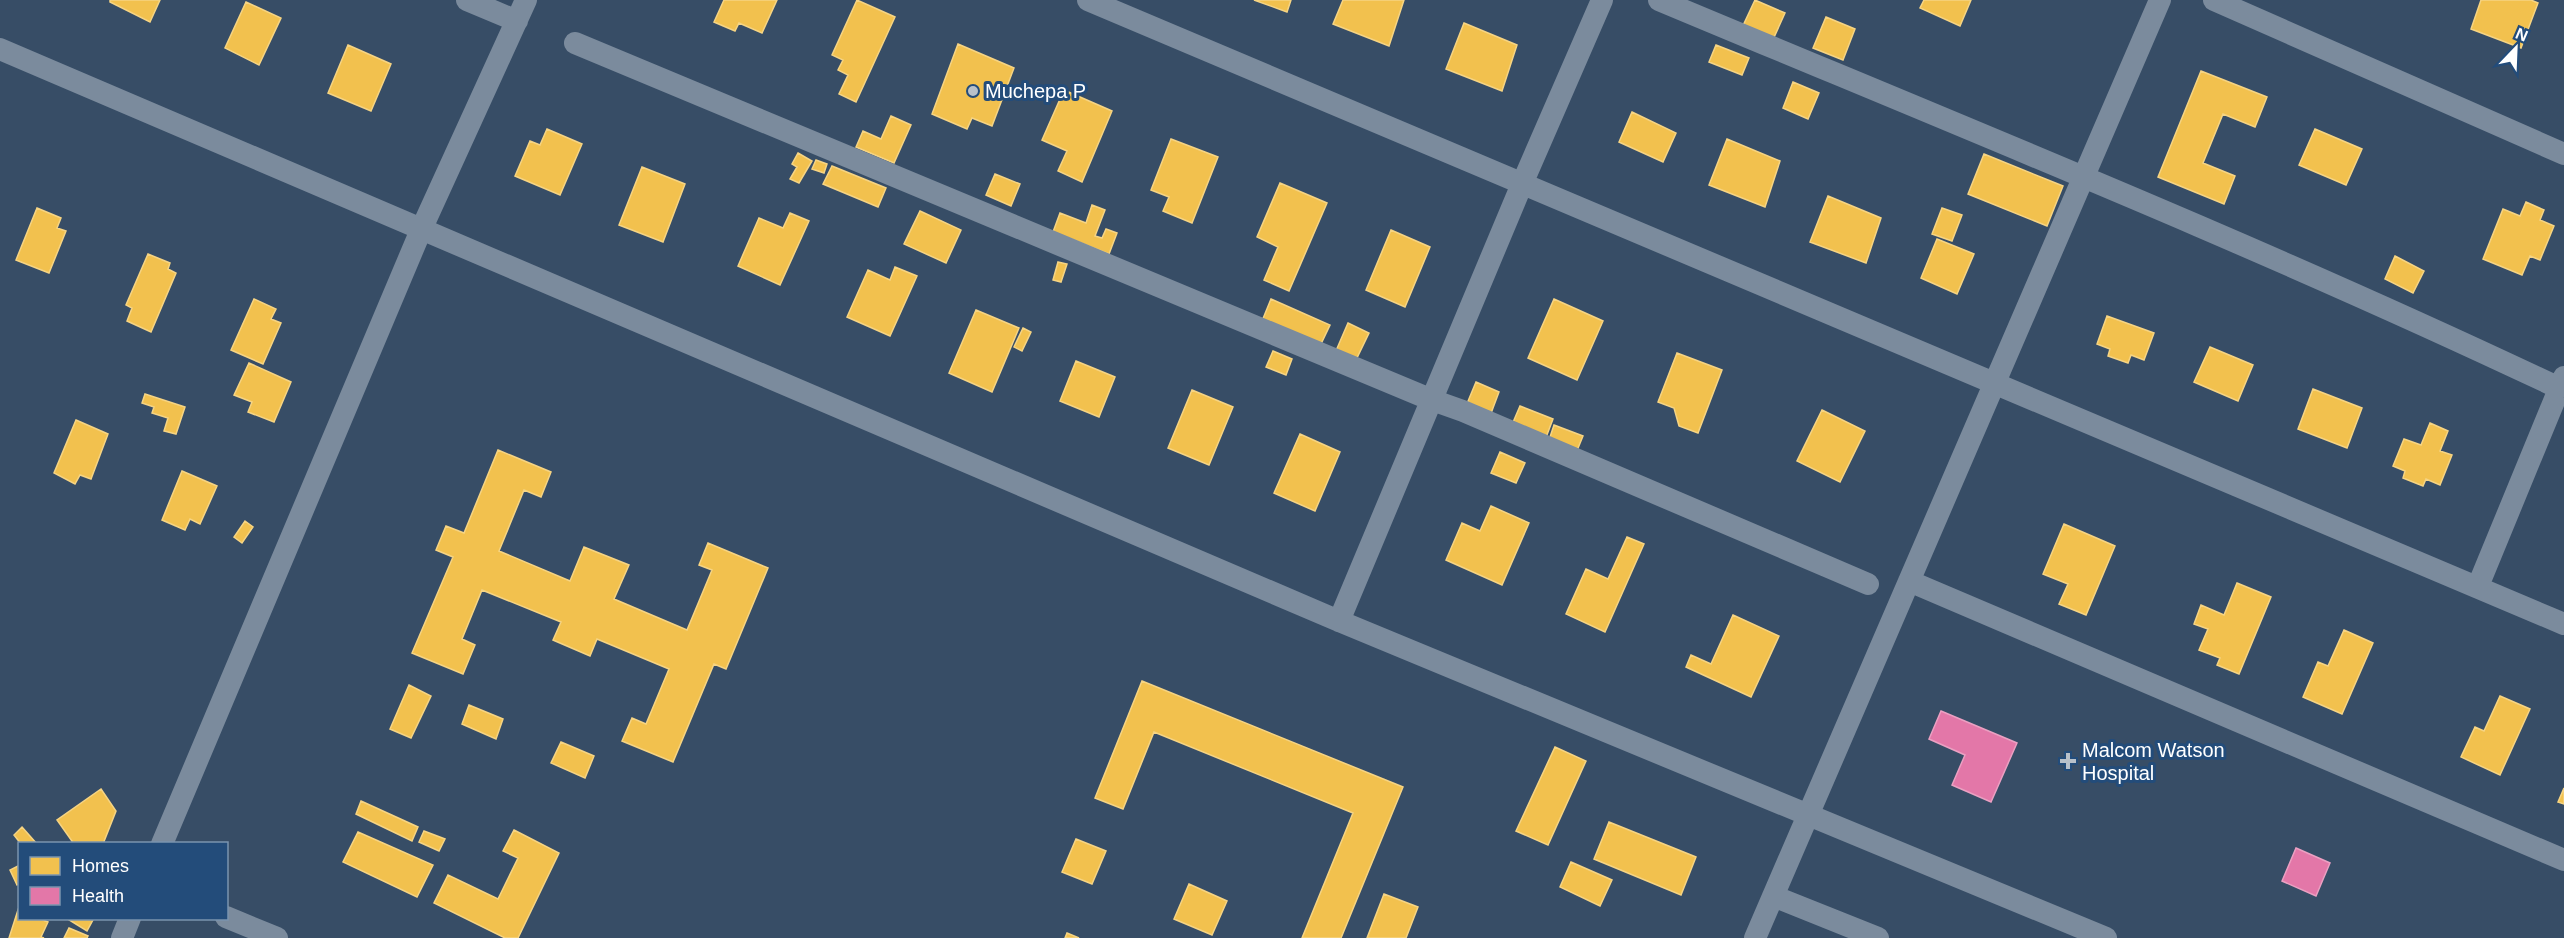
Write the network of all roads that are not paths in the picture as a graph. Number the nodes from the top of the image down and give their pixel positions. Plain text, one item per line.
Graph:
1 (467, 0) edge
2 (526, 0) edge
3 (1088, 0) edge
4 (1602, 0) edge
5 (1659, 0) edge
6 (2160, 0) edge
7 (2214, 0) edge
8 (517, 21) junction
9 (574, 44) dead end
10 (0, 49) edge
11 (2564, 154) edge
12 (2083, 177) junction
13 (1522, 184) junction
14 (422, 230) junction
15 (1995, 382) junction
16 (2562, 382) edge
17 (1432, 400) junction
18 (1909, 581) junction
19 (1868, 584) dead end
20 (2478, 586) junction
21 (1339, 621) junction
22 (2564, 624) edge
23 (1808, 814) junction
24 (162, 842) edge
25 (2564, 860) edge
26 (1773, 896) junction
27 (228, 918) edge
28 (129, 920) edge
29 (2057, 929) edge
30 (122, 938) edge
31 (277, 938) edge
32 (1755, 938) edge
33 (1878, 938) edge
34 (2106, 938) edge

1 - 8 street
2 - 8 street
3 - 13 street
4 - 13 street
5 - 12 street
6 - 12 street
7 - 11 street
8 - 14 street
9 - 17 street
10 - 14 street
12 - 15 street
12 - 16 street
13 - 15 street
13 - 17 street
14 - 21 street
14 - 24 street
15 - 18 street
15 - 20 street
16 - 20 street
17 - 19 street
17 - 21 street
18 - 23 street
18 - 25 street
20 - 22 street
21 - 23 street
23 - 26 street
23 - 29 street
26 - 32 street
26 - 33 street
27 - 31 street
28 - 30 street
29 - 34 street

